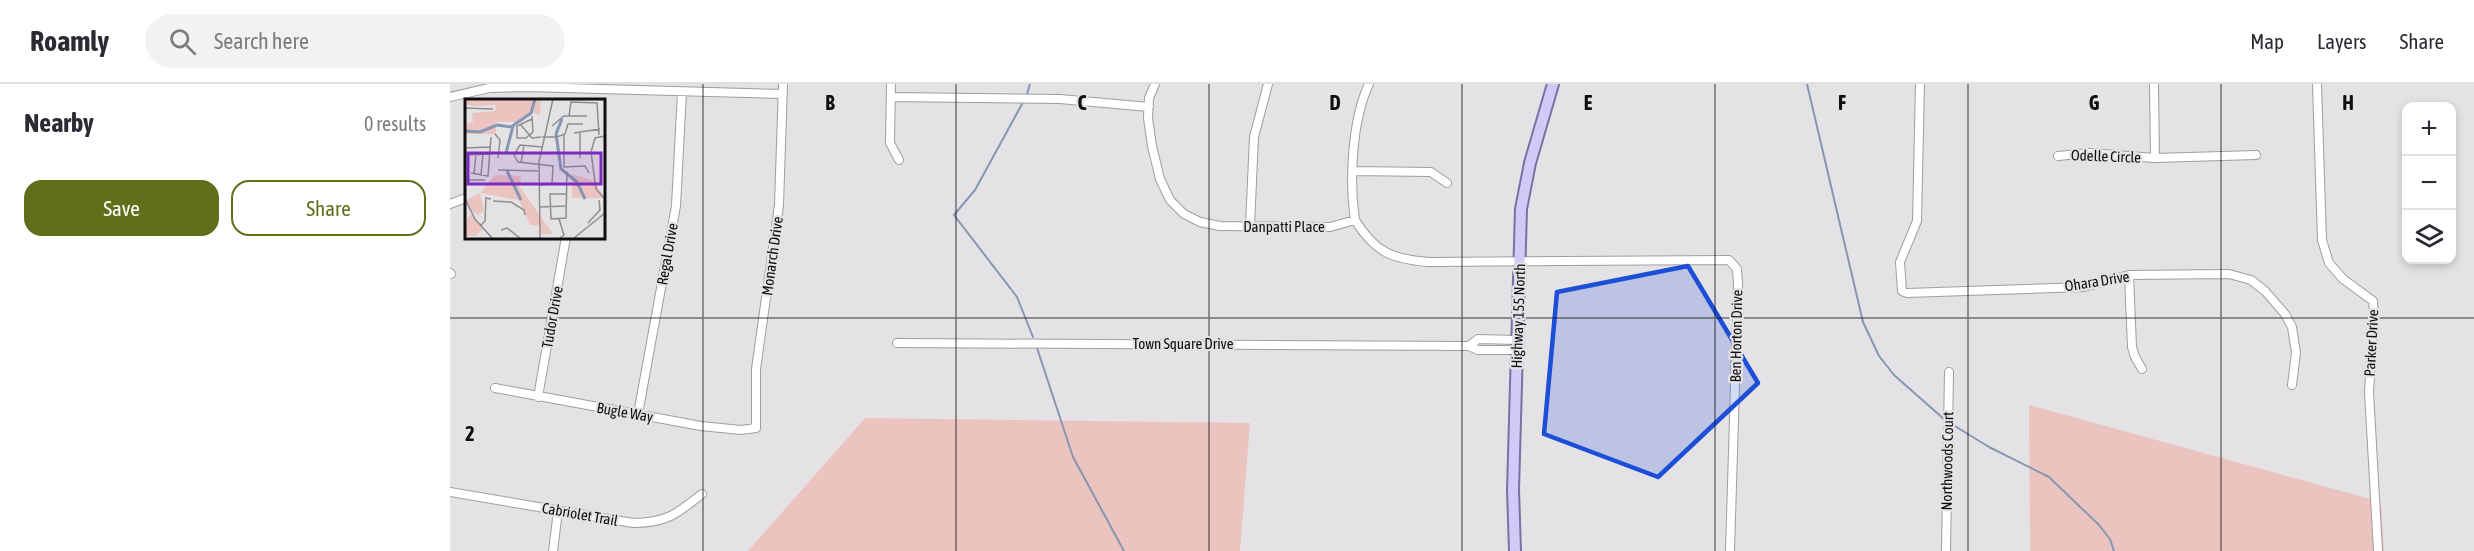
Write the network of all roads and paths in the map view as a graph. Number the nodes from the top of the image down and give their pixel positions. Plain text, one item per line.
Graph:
1 (783, 84) edge
2 (891, 84) edge
3 (1155, 84) edge
4 (1268, 84) edge
5 (1369, 84) edge
6 (1552, 84) edge
7 (1920, 84) edge
8 (2154, 84) edge
9 (2317, 84) edge
10 (575, 90) junction
11 (682, 92) junction
12 (783, 94) junction
13 (450, 98) edge
14 (891, 98) junction
15 (575, 99) edge
16 (1149, 107) junction
17 (2256, 155) dead end
18 (2058, 156) dead end
19 (2156, 158) junction
20 (899, 160) dead end
21 (1353, 171) junction
22 (1448, 183) dead end
23 (465, 198) edge
24 (450, 204) edge
25 (1354, 219) junction
26 (1250, 226) junction
27 (566, 238) edge
28 (1521, 262) junction
29 (2129, 275) junction
30 (897, 343) dead end
31 (1517, 345) junction
32 (2142, 369) dead end
33 (1949, 372) dead end
34 (2292, 386) dead end
35 (495, 388) dead end
36 (538, 397) junction
37 (638, 414) junction
38 (756, 428) joint
39 (450, 492) edge
40 (702, 494) dead end
41 (558, 511) junction
42 (553, 551) edge
43 (1515, 551) edge
44 (1730, 551) edge
45 (1946, 551) edge
46 (2378, 551) edge

1 - 12 street, Monarch Drive
2 - 14 street
3 - 16 street, Danpatti Place
4 - 26 street
5 - 21 street
6 - 28 main road, Highway 155 North
7 - 29 street, Ohara Drive
8 - 19 street
9 - 46 street, Parker Drive
10 - 11 street
10 - 13 street
10 - 15 street
11 - 12 street
11 - 37 street, Regal Drive
12 - 38 street, Monarch Drive
14 - 16 street
14 - 20 street
16 - 26 street, Danpatti Place
17 - 19 street, Odelle Circle
18 - 19 street, Odelle Circle
21 - 22 street
21 - 25 street
23 - 24 street
25 - 26 street, Danpatti Place
25 - 28 street
27 - 36 street, Tudor Drive
28 - 31 main road, Highway 155 North
28 - 44 street, Ben Horton Drive
29 - 32 street
29 - 34 street, Ohara Drive
30 - 31 street, Town Square Drive
31 - 43 main road, Highway 155 North
33 - 45 street, Northwoods Court
35 - 36 street, Bugle Way
36 - 37 street, Bugle Way
37 - 38 street, Bugle Way
39 - 41 street, Cabriolet Trail
40 - 41 street, Cabriolet Trail
41 - 42 street

